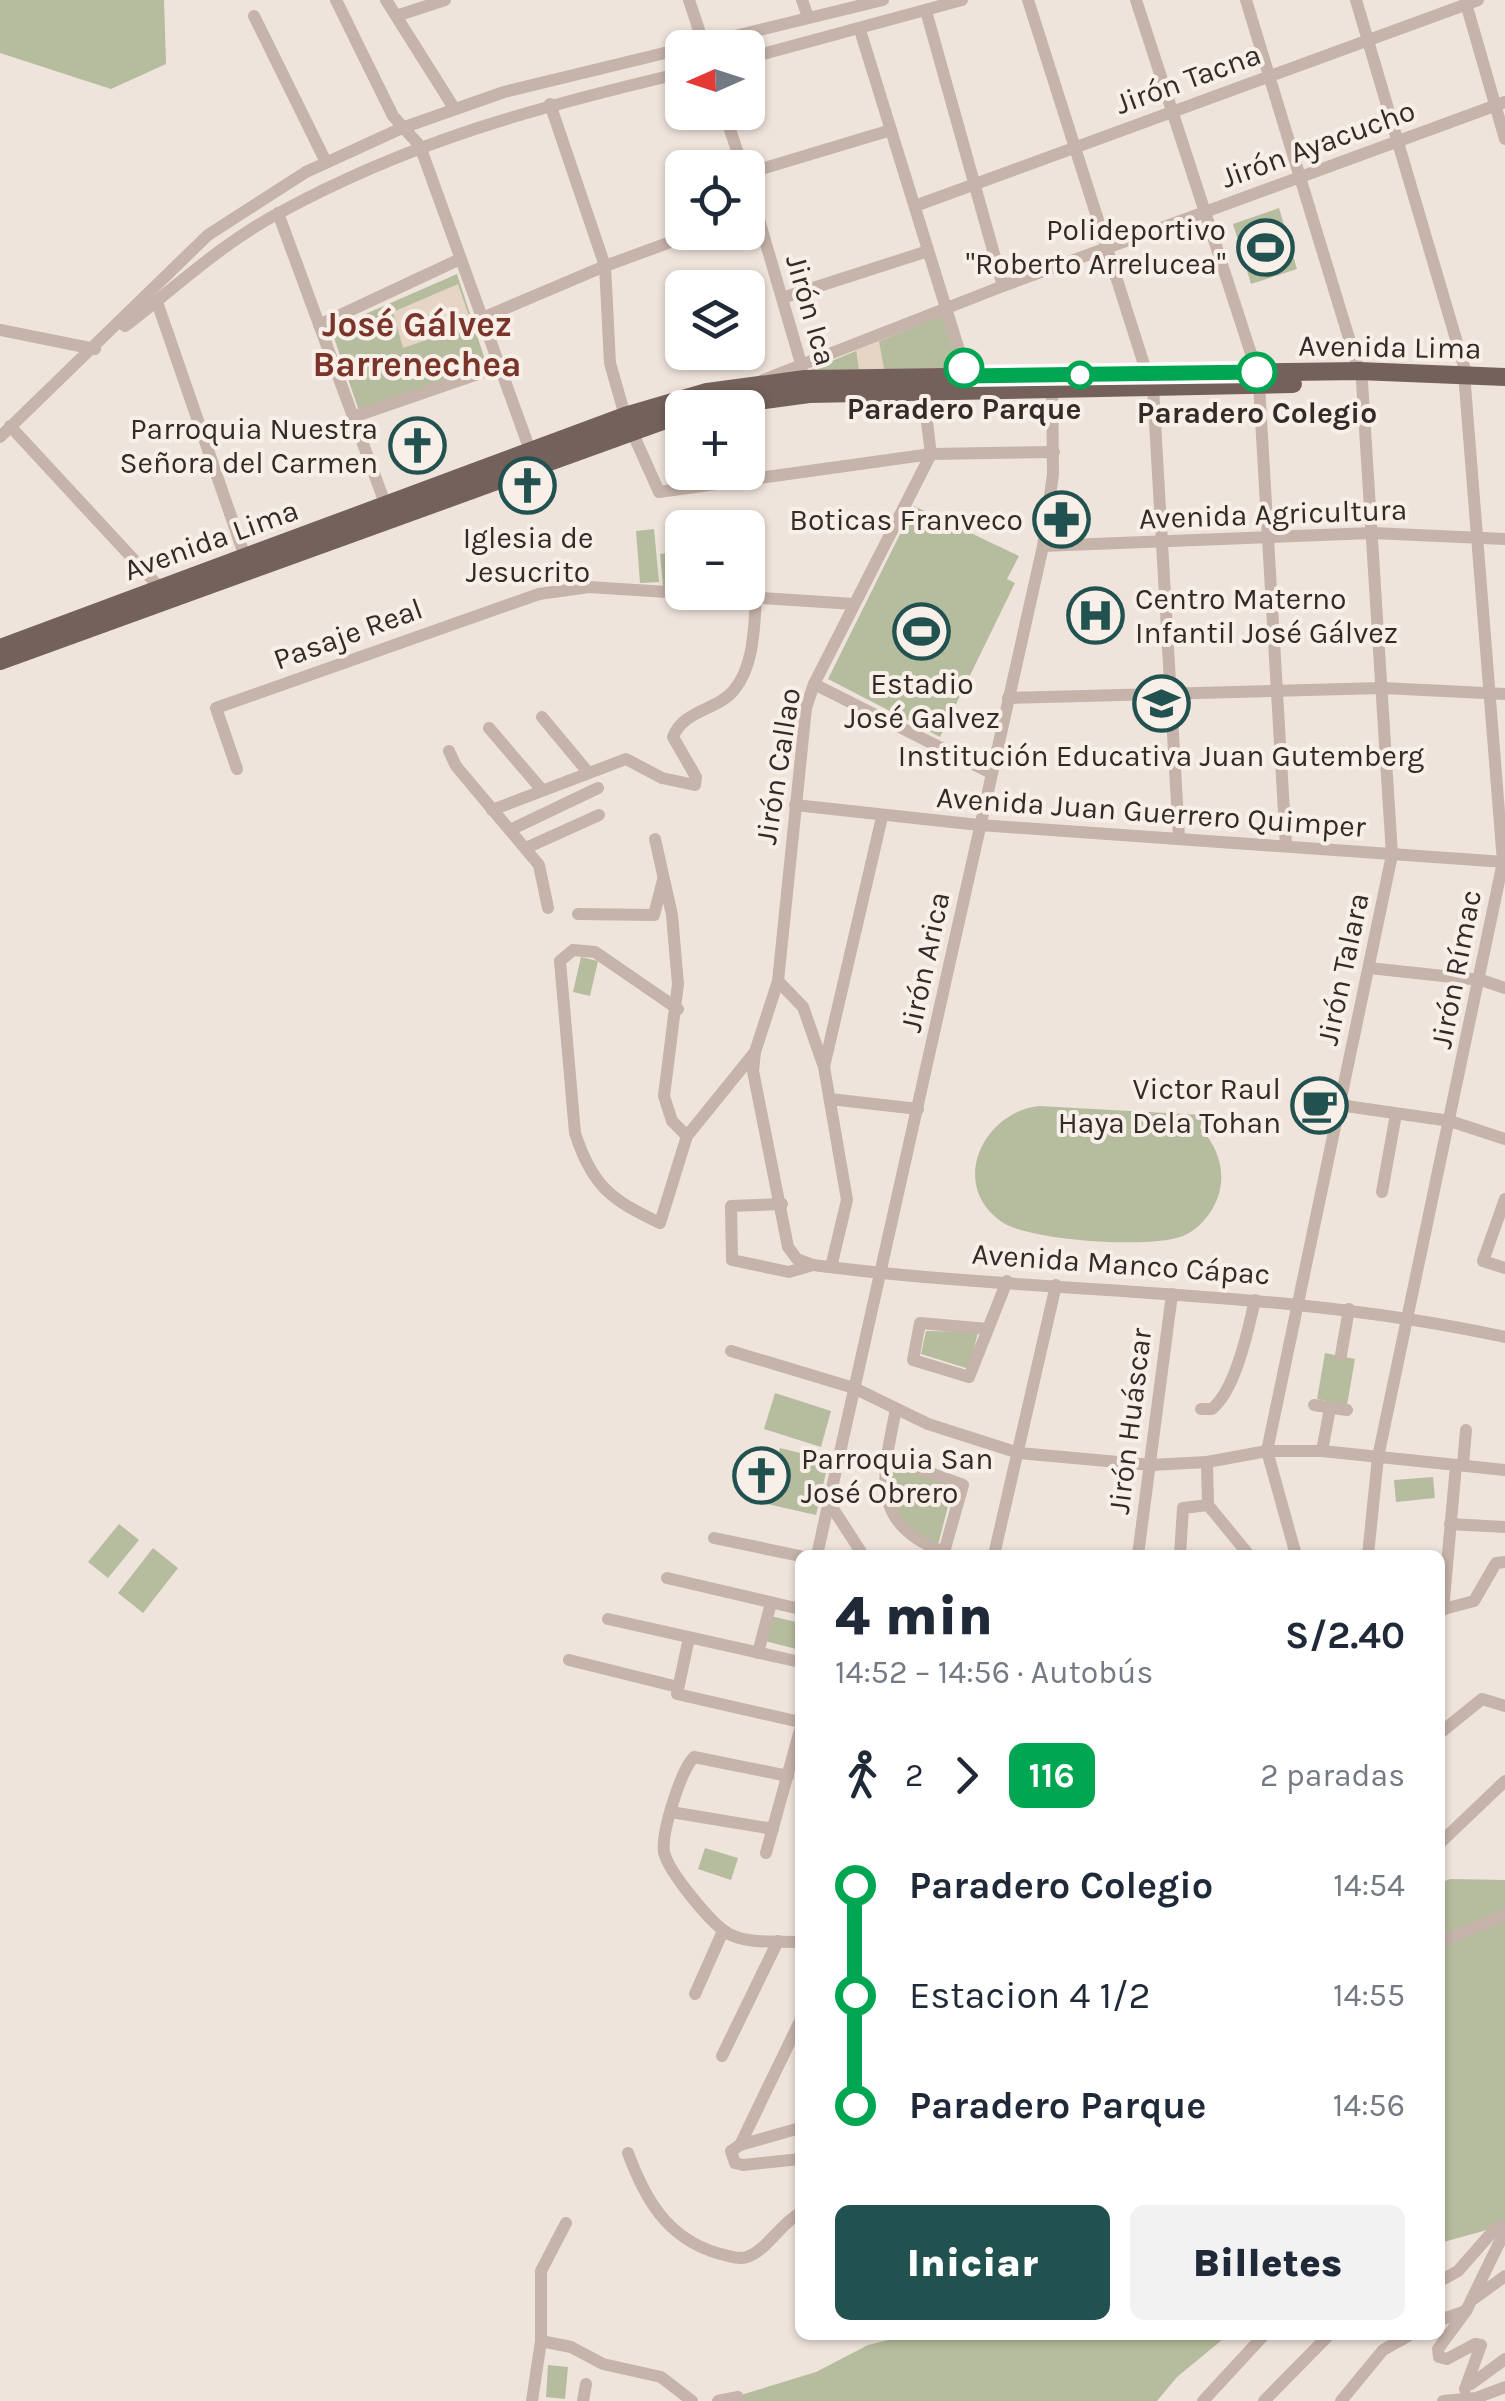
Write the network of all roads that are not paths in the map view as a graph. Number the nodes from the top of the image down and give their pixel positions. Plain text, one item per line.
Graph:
1 (336, 0) edge
2 (386, 0) edge
3 (445, 0) edge
4 (689, 0) edge
5 (802, 0) edge
6 (883, 0) edge
7 (962, 0) edge
8 (1028, 0) edge
9 (1136, 0) edge
10 (1246, 0) edge
11 (1356, 0) edge
12 (1470, 1) edge
13 (926, 11) junction
14 (254, 16) dead end
15 (396, 16) junction
16 (808, 18) junction
17 (700, 30) edge
18 (756, 30) edge
19 (860, 30) junction
20 (1370, 40) junction
21 (665, 52) edge
22 (765, 54) edge
23 (1270, 76) junction
24 (665, 77) edge
25 (550, 104) junction
26 (1500, 104) edge
27 (454, 108) junction
28 (1172, 112) junction
29 (402, 128) junction
30 (891, 130) junction
31 (1505, 140) edge
32 (1399, 142) junction
33 (420, 146) junction
34 (1075, 147) junction
35 (326, 162) junction
36 (765, 165) edge
37 (1302, 177) junction
38 (974, 184) junction
39 (914, 206) junction
40 (1206, 212) junction
41 (278, 214) junction
42 (665, 244) edge
43 (1107, 248) junction
44 (765, 250) edge
45 (928, 250) junction
46 (458, 260) junction
47 (604, 266) junction
48 (1003, 286) junction
49 (782, 298) junction
50 (157, 302) junction
51 (946, 308) junction
52 (480, 320) junction
53 (319, 325) junction
54 (0, 330) edge
55 (95, 349) junction
56 (498, 367) junction
57 (967, 376) junction
58 (1360, 376) junction
59 (1505, 377) edge
60 (805, 378) junction
61 (1258, 378) junction
62 (1150, 380) junction
63 (1466, 380) junction
64 (1052, 382) junction
65 (765, 390) edge
66 (1505, 390) edge
67 (923, 392) junction
68 (353, 417) junction
69 (665, 417) edge
70 (630, 422) junction
71 (5, 432) edge
72 (1054, 452) junction
73 (531, 453) junction
74 (930, 454) junction
75 (386, 506) junction
76 (1372, 533) junction
77 (1268, 536) junction
78 (1477, 536) junction
79 (1505, 539) edge
80 (1163, 542) junction
81 (1043, 546) junction
82 (245, 557) junction
83 (160, 588) junction
84 (665, 592) edge
85 (765, 599) edge
86 (854, 604) junction
87 (755, 610) edge
88 (0, 648) edge
89 (0, 662) edge
90 (814, 684) junction
91 (1382, 688) junction
92 (1277, 690) junction
93 (1172, 692) junction
94 (1490, 693) junction
95 (1505, 694) edge
96 (1008, 698) junction
97 (542, 717) dead end
98 (489, 728) dead end
99 (448, 750) dead end
100 (237, 768) dead end
101 (588, 770) junction
102 (991, 773) junction
103 (598, 788) dead end
104 (542, 790) junction
105 (794, 804) junction
106 (492, 810) junction
107 (599, 815) dead end
108 (882, 816) junction
109 (980, 825) junction
110 (510, 830) junction
111 (1179, 838) junction
112 (655, 839) dead end
113 (1286, 846) junction
114 (526, 848) junction
115 (1392, 854) junction
116 (1504, 862) edge
117 (664, 879) junction
118 (548, 908) dead end
119 (578, 914) dead end
120 (1369, 968) junction
121 (778, 980) junction
122 (1481, 980) junction
123 (1505, 988) edge
124 (678, 1009) junction
125 (808, 1018) junction
126 (835, 1018) junction
127 (755, 1052) junction
128 (824, 1067) junction
129 (830, 1099) junction
130 (1339, 1105) junction
131 (918, 1109) junction
132 (1396, 1114) junction
133 (1450, 1122) junction
134 (687, 1136) junction
135 (1505, 1139) edge
136 (1382, 1192) dead end
137 (1505, 1199) edge
138 (782, 1204) junction
139 (813, 1265) junction
140 (831, 1267) junction
141 (1505, 1268) edge
142 (881, 1271) junction
143 (1007, 1281) junction
144 (1056, 1285) junction
145 (1172, 1294) junction
146 (1255, 1300) junction
147 (1296, 1303) junction
148 (1349, 1309) junction
149 (1408, 1316) junction
150 (988, 1329) junction
151 (1505, 1337) edge
152 (731, 1351) dead end
153 (1341, 1354) dead end
154 (854, 1388) junction
155 (1314, 1406) dead end
156 (1330, 1408) junction
157 (896, 1409) junction
158 (1200, 1409) dead end
159 (1347, 1410) dead end
160 (1466, 1430) dead end
161 (1267, 1450) junction
162 (1322, 1451) junction
163 (1020, 1452) junction
164 (886, 1457) junction
165 (1378, 1457) junction
166 (1207, 1462) junction
167 (1150, 1465) junction
168 (1459, 1465) junction
169 (1505, 1470) edge
170 (828, 1501) junction
171 (1208, 1505) junction
172 (1450, 1524) junction
173 (1505, 1527) edge
174 (714, 1538) dead end
175 (818, 1550) edge
176 (860, 1550) edge
177 (939, 1550) edge
178 (945, 1550) edge
179 (995, 1550) edge
180 (1139, 1550) edge
181 (1180, 1550) edge
182 (1245, 1550) edge
183 (1295, 1550) edge
184 (1369, 1550) edge
185 (795, 1555) edge
186 (1505, 1562) edge
187 (667, 1578) dead end
188 (1445, 1578) edge
189 (771, 1602) junction
190 (795, 1609) edge
191 (1445, 1609) edge
192 (608, 1619) dead end
193 (689, 1638) junction
194 (758, 1652) junction
195 (569, 1660) dead end
196 (795, 1661) edge
197 (678, 1687) junction
198 (1505, 1706) edge
199 (795, 1721) edge
200 (1445, 1728) edge
201 (795, 1757) edge
202 (788, 1776) junction
203 (1505, 1780) edge
204 (671, 1812) junction
205 (773, 1829) junction
206 (1445, 1837) edge
207 (766, 1853) dead end
208 (1505, 1915) edge
209 (723, 1931) junction
210 (1445, 1940) edge
211 (778, 1941) junction
212 (795, 1942) edge
213 (695, 1994) dead end
214 (795, 2032) edge
215 (722, 2056) dead end
216 (795, 2129) edge
217 (740, 2145) junction
218 (628, 2154) dead end
219 (795, 2160) edge
220 (795, 2217) edge
221 (566, 2222) dead end
222 (1505, 2230) edge
223 (1505, 2276) edge
224 (1445, 2278) edge
225 (1468, 2307) junction
226 (1445, 2318) edge
227 (1259, 2340) edge
228 (1323, 2340) edge
229 (1401, 2340) edge
230 (541, 2341) junction
231 (1505, 2359) edge
232 (586, 2384) dead end
233 (1505, 2387) edge
234 (1465, 2388) junction
235 (738, 2397) dead end
236 (1448, 2400) edge
237 (532, 2401) edge
238 (583, 2401) edge
239 (692, 2401) edge
240 (718, 2401) edge
241 (1203, 2401) edge
242 (1264, 2401) edge
243 (1341, 2401) edge

1 - 29 street
2 - 15 street
3 - 15 street
4 - 17 street
5 - 16 street
6 - 16 street
7 - 13 street
8 - 34 street
9 - 28 street
10 - 23 street, Jirón Talara
11 - 20 street, Jirón Rímac
12 - 20 street, Jirón Tacna
12 - 26 street
13 - 19 street
13 - 38 street
14 - 35 street
15 - 27 street
16 - 18 street
19 - 22 street
19 - 30 street
20 - 23 street, Jirón Tacna
20 - 32 street, Jirón Rímac
21 - 27 street
23 - 28 street, Jirón Tacna
23 - 37 street, Jirón Talara
24 - 25 street
25 - 33 street
25 - 47 street
26 - 31 street
26 - 32 street, Jirón Ayacucho
27 - 29 street
28 - 34 street, Jirón Tacna
28 - 40 street
29 - 33 street
29 - 35 street
30 - 36 street
30 - 39 street
32 - 37 street, Jirón Ayacucho
32 - 63 street, Jirón Rímac
33 - 41 street
33 - 46 street
34 - 38 street, Jirón Tacna
34 - 43 street
35 - 55 street
37 - 40 street, Jirón Ayacucho
37 - 58 street, Jirón Talara
38 - 39 street, Jirón Tacna
38 - 48 street
39 - 45 street
40 - 43 street, Jirón Ayacucho
40 - 61 street
41 - 50 street
41 - 53 street
42 - 47 street
43 - 48 street, Jirón Ayacucho
43 - 62 street
44 - 49 street, Jirón Ica
45 - 49 street
45 - 51 street
46 - 52 street
46 - 53 street
47 - 52 street
47 - 70 street
48 - 51 street, Jirón Ayacucho
49 - 60 street, Jirón Ica
50 - 55 street
50 - 82 street
51 - 57 street
51 - 60 street, Jirón Ayacucho
52 - 56 street
53 - 68 street
54 - 55 street
55 - 71 street
56 - 68 street
56 - 73 street
57 - 60 main road, Avenida Lima
57 - 64 main road, Avenida Lima
58 - 61 main road, Avenida Lima
58 - 63 main road, Avenida Lima
58 - 76 street, Jirón Talara
59 - 63 main road, Avenida Lima
60 - 65 main road, Avenida Lima
60 - 67 main road, Avenida Lima
60 - 70 main road, Avenida Lima
61 - 62 main road, Avenida Lima
61 - 77 street
62 - 64 main road, Avenida Lima
62 - 80 street
63 - 66 main road, Avenida Lima
63 - 78 street, Jirón Rímac
64 - 67 main road, Avenida Lima
64 - 72 street, Jirón Arica
67 - 74 street
68 - 75 street
69 - 70 main road, Avenida Lima
70 - 73 main road, Avenida Lima
70 - 74 street
70 - 89 main road, Avenida Lima
71 - 83 street
72 - 74 street
72 - 81 street, Jirón Arica
73 - 75 main road, Avenida Lima
74 - 86 street, Jirón Callao
75 - 82 main road, Avenida Lima
76 - 77 street, Avenida Agricultura
76 - 78 street, Avenida Agricultura
76 - 91 street, Jirón Talara
77 - 80 street, Avenida Agricultura
77 - 92 street
78 - 79 street, Avenida Agricultura
78 - 94 street, Jirón Rímac
80 - 81 street, Avenida Agricultura
80 - 93 street
81 - 96 street, Jirón Arica
82 - 83 main road, Avenida Lima
83 - 88 main road, Avenida Lima
84 - 100 street, Pasaje Real
85 - 86 street, Pasaje Real
86 - 90 street, Jirón Callao
87 - 101 street
90 - 102 street
90 - 105 street, Jirón Callao
91 - 92 street
91 - 94 street
91 - 115 street, Jirón Talara
92 - 93 street
92 - 113 street
93 - 96 street
93 - 111 street
94 - 95 street
94 - 116 street, Jirón Rímac
96 - 102 street, Jirón Arica
97 - 101 street
98 - 104 street
99 - 106 street
101 - 104 street
102 - 109 street, Jirón Arica
103 - 110 street
104 - 106 street
105 - 108 street, Avenida Juan Guerrero Quimper
105 - 121 street, Jirón Callao
106 - 110 street
107 - 114 street
108 - 109 street, Avenida Juan Guerrero Quimper
108 - 126 street
109 - 111 street, Avenida Juan Guerrero Quimper
109 - 131 street, Jirón Arica
110 - 114 street
111 - 113 street, Avenida Juan Guerrero Quimper
112 - 117 street
113 - 115 street, Avenida Juan Guerrero Quimper
114 - 118 street
115 - 116 street, Avenida Juan Guerrero Quimper
115 - 120 street, Jirón Talara
116 - 122 street, Jirón Rímac
117 - 119 street
117 - 124 street
120 - 122 street
120 - 130 street, Jirón Talara
121 - 125 street
121 - 127 street, Jirón Callao
122 - 123 street
122 - 133 street, Jirón Rímac
124 - 134 street
124 - 134 street
125 - 126 street
125 - 128 street
126 - 128 street
127 - 134 street
127 - 138 street
128 - 129 street
129 - 131 street
129 - 140 street
130 - 132 street
130 - 147 street, Jirón Talara
131 - 142 street, Jirón Arica
132 - 133 street
132 - 136 street
133 - 135 street
133 - 149 street, Jirón Rímac
137 - 141 street
138 - 139 street
138 - 139 street, Avenida Manco Cápac
139 - 140 street, Avenida Manco Cápac
140 - 142 street, Avenida Manco Cápac
142 - 143 street, Avenida Manco Cápac
142 - 154 street, Jirón Arica
143 - 144 street, Avenida Manco Cápac
143 - 150 street
144 - 145 street, Avenida Manco Cápac
144 - 163 street
145 - 146 street, Avenida Manco Cápac
145 - 167 street, Jirón Huáscar
146 - 147 street, Avenida Manco Cápac
146 - 158 street
147 - 148 street, Avenida Manco Cápac
147 - 161 street, Jirón Talara
148 - 149 street, Avenida Manco Cápac
148 - 153 street
149 - 151 street, Avenida Manco Cápac
149 - 165 street, Jirón Rímac
150 - 150 street
152 - 154 street
154 - 157 street
154 - 170 street, Jirón Arica
155 - 156 street
156 - 159 street
156 - 162 street
157 - 163 street
157 - 164 street
160 - 168 street
161 - 162 street
161 - 166 street
161 - 183 street, Jirón Talara
162 - 165 street
163 - 167 street
163 - 179 street
164 - 177 street
164 - 178 street
165 - 168 street
165 - 184 street, Jirón Rímac
166 - 167 street
166 - 171 street
167 - 180 street, Jirón Huáscar
168 - 169 street
168 - 172 street
170 - 175 street, Jirón Arica
170 - 176 street
171 - 181 street
171 - 182 street
172 - 173 street
172 - 188 street
174 - 185 street
186 - 191 street
187 - 189 street
189 - 190 street
189 - 194 street
192 - 193 street
193 - 194 street
193 - 197 street
194 - 196 street
195 - 197 street
197 - 199 street
198 - 200 street
201 - 202 street
202 - 204 street
202 - 205 street
203 - 206 street
204 - 205 street
204 - 209 street
205 - 207 street
208 - 210 street
209 - 211 street
209 - 213 street
211 - 212 street
211 - 215 street
214 - 217 street
216 - 217 street
217 - 219 street
218 - 220 street
221 - 230 street
222 - 224 street
222 - 225 street
223 - 225 street
225 - 226 street
225 - 234 street
227 - 241 street
228 - 242 street
229 - 243 street
230 - 237 street
230 - 239 street
231 - 234 street
232 - 238 street
233 - 236 street
234 - 236 street
235 - 240 street

